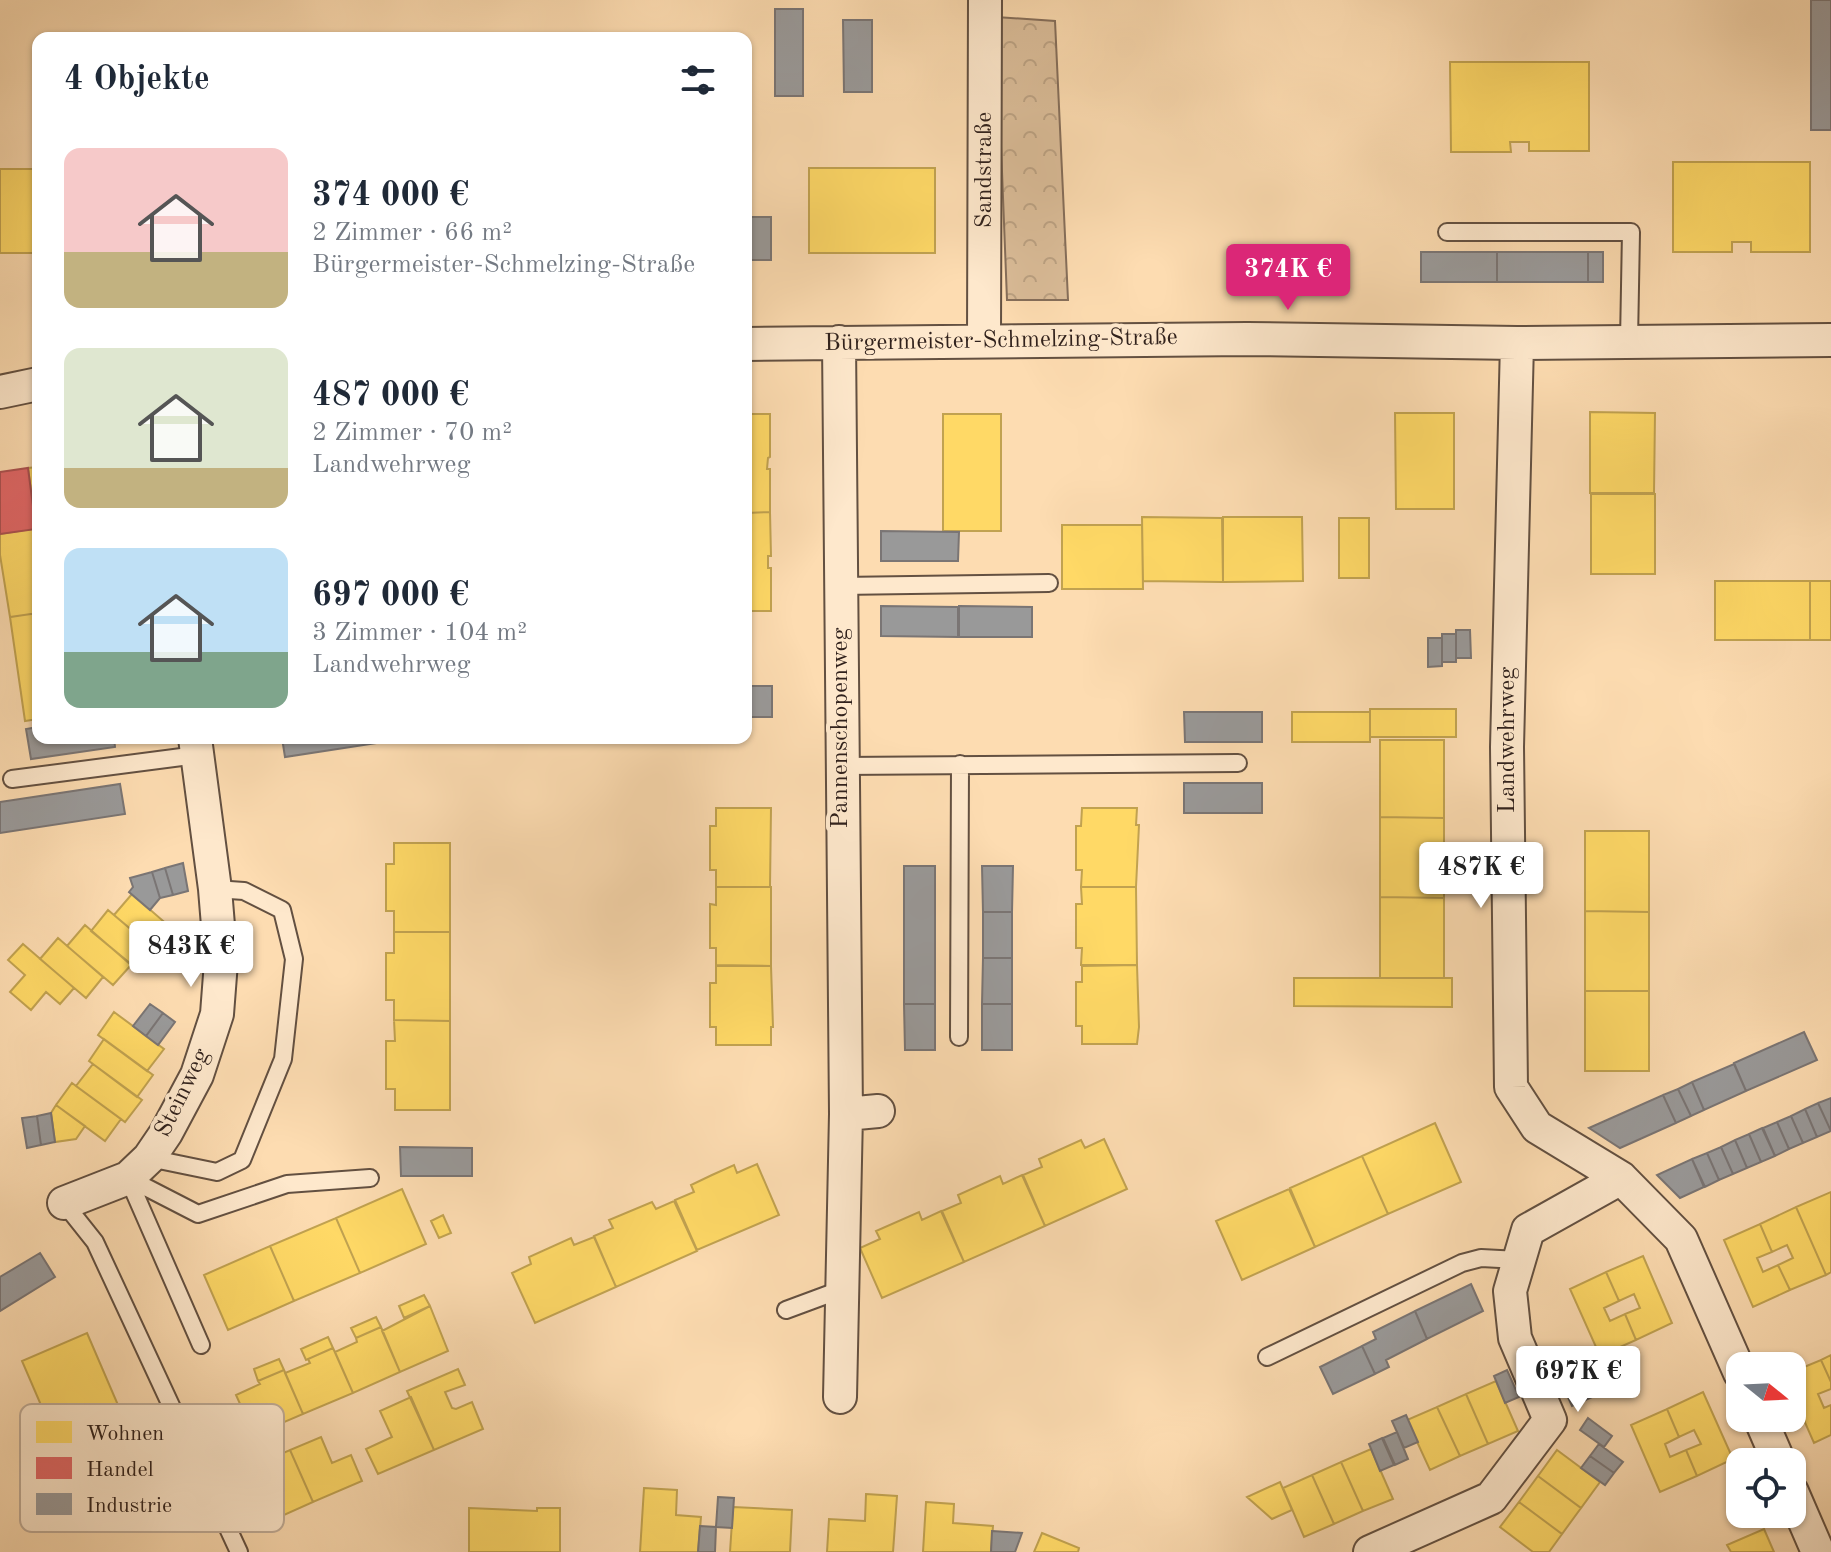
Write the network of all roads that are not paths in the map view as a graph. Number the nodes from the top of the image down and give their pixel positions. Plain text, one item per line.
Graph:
1 (985, 0) edge
2 (1447, 232) dead end
3 (984, 340) junction
4 (1831, 340) edge
5 (1629, 341) junction
6 (839, 342) junction
7 (1517, 343) junction
8 (752, 344) edge
9 (32, 385) edge
10 (0, 392) edge
11 (1049, 583) dead end
12 (840, 586) junction
13 (196, 747) edge
14 (1238, 763) dead end
15 (960, 764) junction
16 (841, 766) junction
17 (12, 779) dead end
18 (215, 889) junction
19 (959, 1037) dead end
20 (878, 1111) dead end
21 (846, 1114) junction
22 (138, 1168) junction
23 (370, 1178) dead end
24 (1621, 1178) junction
25 (64, 1203) joint
26 (1519, 1260) junction
27 (840, 1290) junction
28 (786, 1310) dead end
29 (201, 1345) dead end
30 (1731, 1352) edge
31 (1267, 1357) dead end
32 (840, 1397) dead end
33 (170, 1404) edge
34 (1806, 1524) edge
35 (230, 1532) edge
36 (239, 1552) edge
37 (1370, 1552) edge
38 (1818, 1552) edge

1 - 3 street, Sandstraße
2 - 5 lane
3 - 6 street, Bürgermeister-Schmelzing-Straße
3 - 7 street, Bürgermeister-Schmelzing-Straße
4 - 5 street, Bürgermeister-Schmelzing-Straße
5 - 7 street, Bürgermeister-Schmelzing-Straße
6 - 8 street, Bürgermeister-Schmelzing-Straße
6 - 12 street, Pannenschopenweg
7 - 24 street, Landwehrweg
9 - 10 street
11 - 12 lane
12 - 16 street, Pannenschopenweg
13 - 17 lane
13 - 18 street, Steinweg
14 - 15 lane
15 - 16 lane
15 - 19 lane
16 - 21 street, Pannenschopenweg
18 - 22 street, Steinweg
18 - 22 lane
20 - 21 street
21 - 27 street, Pannenschopenweg
22 - 23 lane
22 - 25 street
22 - 29 lane
24 - 26 street
24 - 30 street, Landwehrweg
25 - 33 lane
26 - 31 lane
26 - 37 street
27 - 28 lane
27 - 32 street, Pannenschopenweg
34 - 38 street
35 - 36 lane

